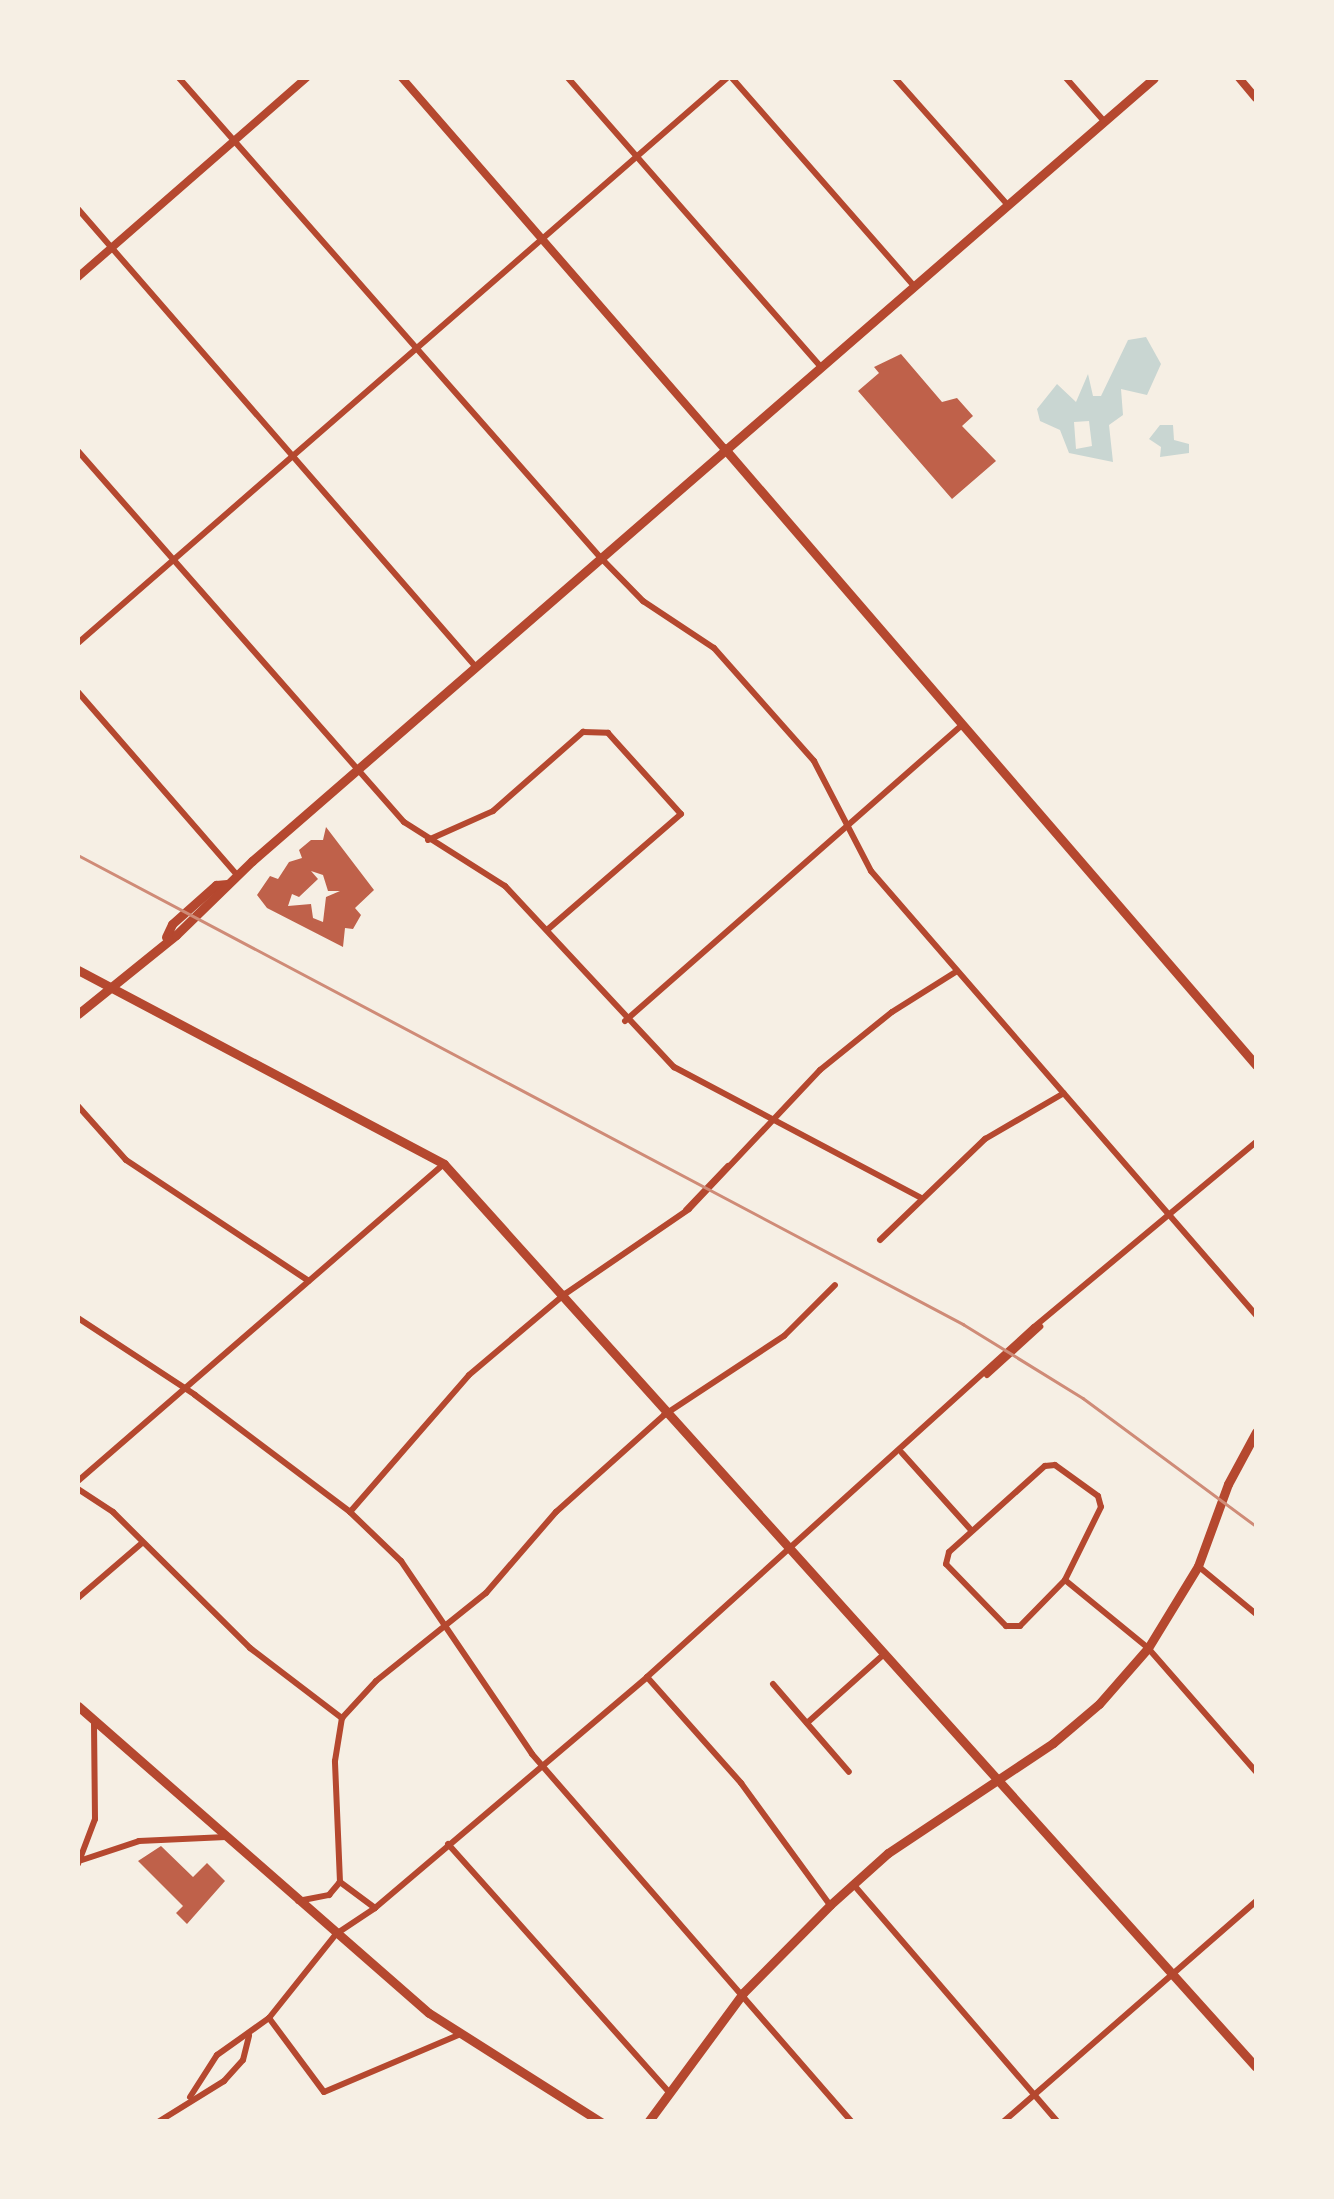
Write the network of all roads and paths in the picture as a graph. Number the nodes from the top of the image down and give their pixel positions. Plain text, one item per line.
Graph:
1 (179, 78) edge
2 (306, 78) edge
3 (402, 78) edge
4 (568, 78) edge
5 (729, 78) edge
6 (895, 78) edge
7 (1066, 78) edge
8 (1154, 78) edge
9 (1239, 78) edge
10 (1256, 98) edge
11 (1103, 120) junction
12 (235, 140) junction
13 (635, 155) junction
14 (1007, 204) junction
15 (78, 209) edge
16 (544, 239) junction
17 (111, 248) junction
18 (78, 277) edge
19 (914, 286) junction
20 (418, 346) junction
21 (821, 367) junction
22 (724, 448) junction
23 (78, 451) edge
24 (293, 456) junction
25 (600, 557) junction
26 (172, 560) junction
27 (78, 643) edge
28 (476, 666) junction
29 (78, 692) edge
30 (964, 723) junction
31 (356, 771) junction
32 (847, 826) junction
33 (428, 840) junction
34 (237, 875) junction
35 (547, 930) junction
36 (78, 970) edge
37 (958, 971) junction
38 (109, 986) junction
39 (78, 1014) edge
40 (625, 1021) junction
41 (1256, 1065) edge
42 (1064, 1094) junction
43 (78, 1106) edge
44 (768, 1119) junction
45 (1256, 1142) edge
46 (444, 1164) junction
47 (920, 1197) junction
48 (1171, 1217) junction
49 (880, 1240) dead end
50 (309, 1282) junction
51 (835, 1284) dead end
52 (565, 1294) junction
53 (1256, 1316) edge
54 (78, 1318) edge
55 (186, 1388) junction
56 (664, 1415) junction
57 (1256, 1432) edge
58 (902, 1453) junction
59 (78, 1481) edge
60 (78, 1489) edge
61 (350, 1512) junction
62 (971, 1530) junction
63 (142, 1543) junction
64 (788, 1553) junction
65 (1198, 1566) junction
66 (1066, 1580) junction
67 (78, 1598) edge
68 (1256, 1614) edge
69 (446, 1629) junction
70 (1148, 1648) junction
71 (883, 1655) junction
72 (647, 1677) junction
73 (772, 1684) dead end
74 (78, 1706) edge
75 (342, 1718) junction
76 (94, 1720) junction
77 (807, 1723) junction
78 (542, 1764) junction
79 (849, 1772) dead end
80 (1256, 1772) edge
81 (998, 1776) junction
82 (226, 1837) junction
83 (448, 1844) junction
84 (80, 1862) edge
85 (340, 1882) junction
86 (853, 1884) junction
87 (298, 1900) junction
88 (1256, 1901) edge
89 (830, 1905) junction
90 (376, 1908) junction
91 (336, 1934) junction
92 (1174, 1973) junction
93 (743, 1993) junction
94 (269, 2018) junction
95 (458, 2035) junction
96 (249, 2036) junction
97 (1256, 2066) edge
98 (669, 2092) junction
99 (1034, 2094) junction
100 (190, 2098) junction
101 (158, 2122) edge
102 (602, 2122) edge
103 (648, 2122) edge
104 (852, 2122) edge
105 (1003, 2122) edge
106 (1058, 2122) edge

1 - 12 street
2 - 12 street
3 - 16 street
4 - 13 street
5 - 13 street
5 - 19 street
6 - 14 street
7 - 11 street
8 - 11 main road
9 - 10 street
11 - 14 main road
12 - 17 street
12 - 20 street
13 - 16 street
13 - 21 street
14 - 19 main road
15 - 17 street
16 - 20 street
16 - 22 street
17 - 18 street
17 - 24 street
19 - 21 main road
20 - 24 street
20 - 25 street
21 - 22 main road
22 - 25 main road
22 - 30 main road
23 - 26 street
24 - 26 street
24 - 28 street
25 - 28 main road
25 - 32 street
26 - 27 street
26 - 31 street
28 - 31 main road
29 - 34 street
30 - 32 street
30 - 41 main road
31 - 33 street
31 - 34 main road
32 - 37 street
32 - 40 street
33 - 35 street
33 - 35 street
34 - 38 main road
35 - 40 street
36 - 38 main road
37 - 42 street
37 - 44 street
38 - 39 main road
38 - 46 main road
40 - 44 street
42 - 47 street
42 - 48 street
43 - 50 street
44 - 47 street
44 - 52 street
45 - 48 street
46 - 50 street
46 - 52 main road
47 - 49 street
48 - 53 street
48 - 58 street
50 - 55 street
51 - 56 street
52 - 56 main road
52 - 61 street
54 - 55 street
55 - 59 street
55 - 61 street
56 - 64 main road
56 - 69 street
57 - 65 main road
58 - 62 street
58 - 64 street
60 - 63 street
61 - 69 street
62 - 66 street
62 - 66 street
63 - 67 street
63 - 75 street
64 - 71 main road
64 - 72 street
65 - 68 street
65 - 70 main road
66 - 70 street
69 - 75 street
69 - 78 street
70 - 80 street
70 - 81 main road
71 - 77 street
71 - 81 main road
72 - 78 street
72 - 89 street
73 - 77 street
74 - 76 main road
75 - 85 street
76 - 82 main road
76 - 84 street
77 - 79 street
78 - 83 street
78 - 93 street
81 - 86 main road
81 - 92 main road
82 - 84 street
82 - 87 main road
83 - 90 street
83 - 98 street
85 - 87 street
85 - 90 street
86 - 89 main road
86 - 99 street
87 - 91 main road
88 - 92 street
89 - 93 main road
90 - 91 street
91 - 94 street
91 - 95 main road
92 - 97 main road
92 - 99 street
93 - 98 main road
93 - 104 street
94 - 95 street
94 - 96 street
95 - 102 main road
96 - 100 street
96 - 100 street
98 - 103 main road
99 - 105 street
99 - 106 street
100 - 101 street

